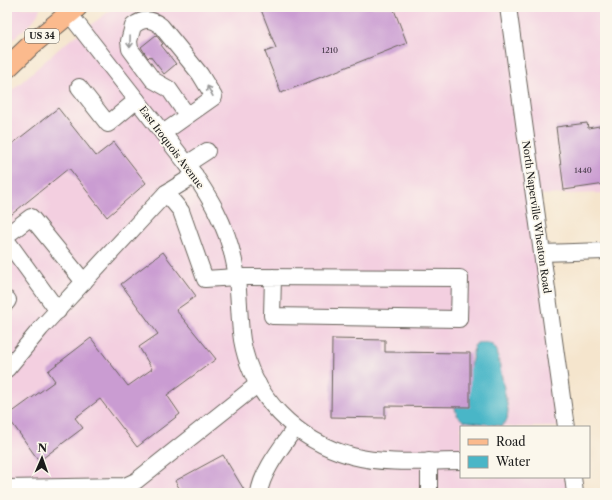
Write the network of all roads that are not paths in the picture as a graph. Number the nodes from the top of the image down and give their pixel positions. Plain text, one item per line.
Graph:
1 (508, 7) edge
2 (70, 9) edge
3 (7, 68) edge
4 (79, 87) dead end
5 (138, 100) junction
6 (187, 115) junction
7 (163, 133) junction
8 (207, 151) dead end
9 (191, 170) junction
10 (166, 193) junction
11 (7, 236) edge
12 (7, 241) edge
13 (605, 251) edge
14 (542, 253) junction
15 (236, 276) junction
16 (273, 277) junction
17 (84, 282) junction
18 (58, 311) junction
19 (7, 369) edge
20 (258, 384) junction
21 (566, 426) edge
22 (295, 428) junction
23 (429, 461) junction
24 (460, 461) edge
25 (573, 478) edge
26 (7, 488) edge
27 (258, 493) edge
28 (429, 493) edge
29 (575, 493) edge

1 - 14 street, North Naperville Wheaton Road
2 - 3 main road, US 34
2 - 5 street, East Iroquois Avenue
4 - 5 street
5 - 7 street, East Iroquois Avenue
6 -> 6 street
6 - 7 street
7 - 9 street, East Iroquois Avenue
8 - 9 street
9 - 10 street
9 - 15 street, East Iroquois Avenue
10 - 15 street
10 - 17 street
11 - 17 street
12 - 18 street
13 - 14 street
14 - 21 street, North Naperville Wheaton Road
15 - 16 street
15 - 20 street, East Iroquois Avenue
16 - 16 street
17 - 18 street
18 - 19 street
20 - 22 street, East Iroquois Avenue
20 - 26 street
22 - 23 street, East Iroquois Avenue
22 - 27 street
23 - 24 street, East Iroquois Avenue
23 - 28 street
25 - 29 street

